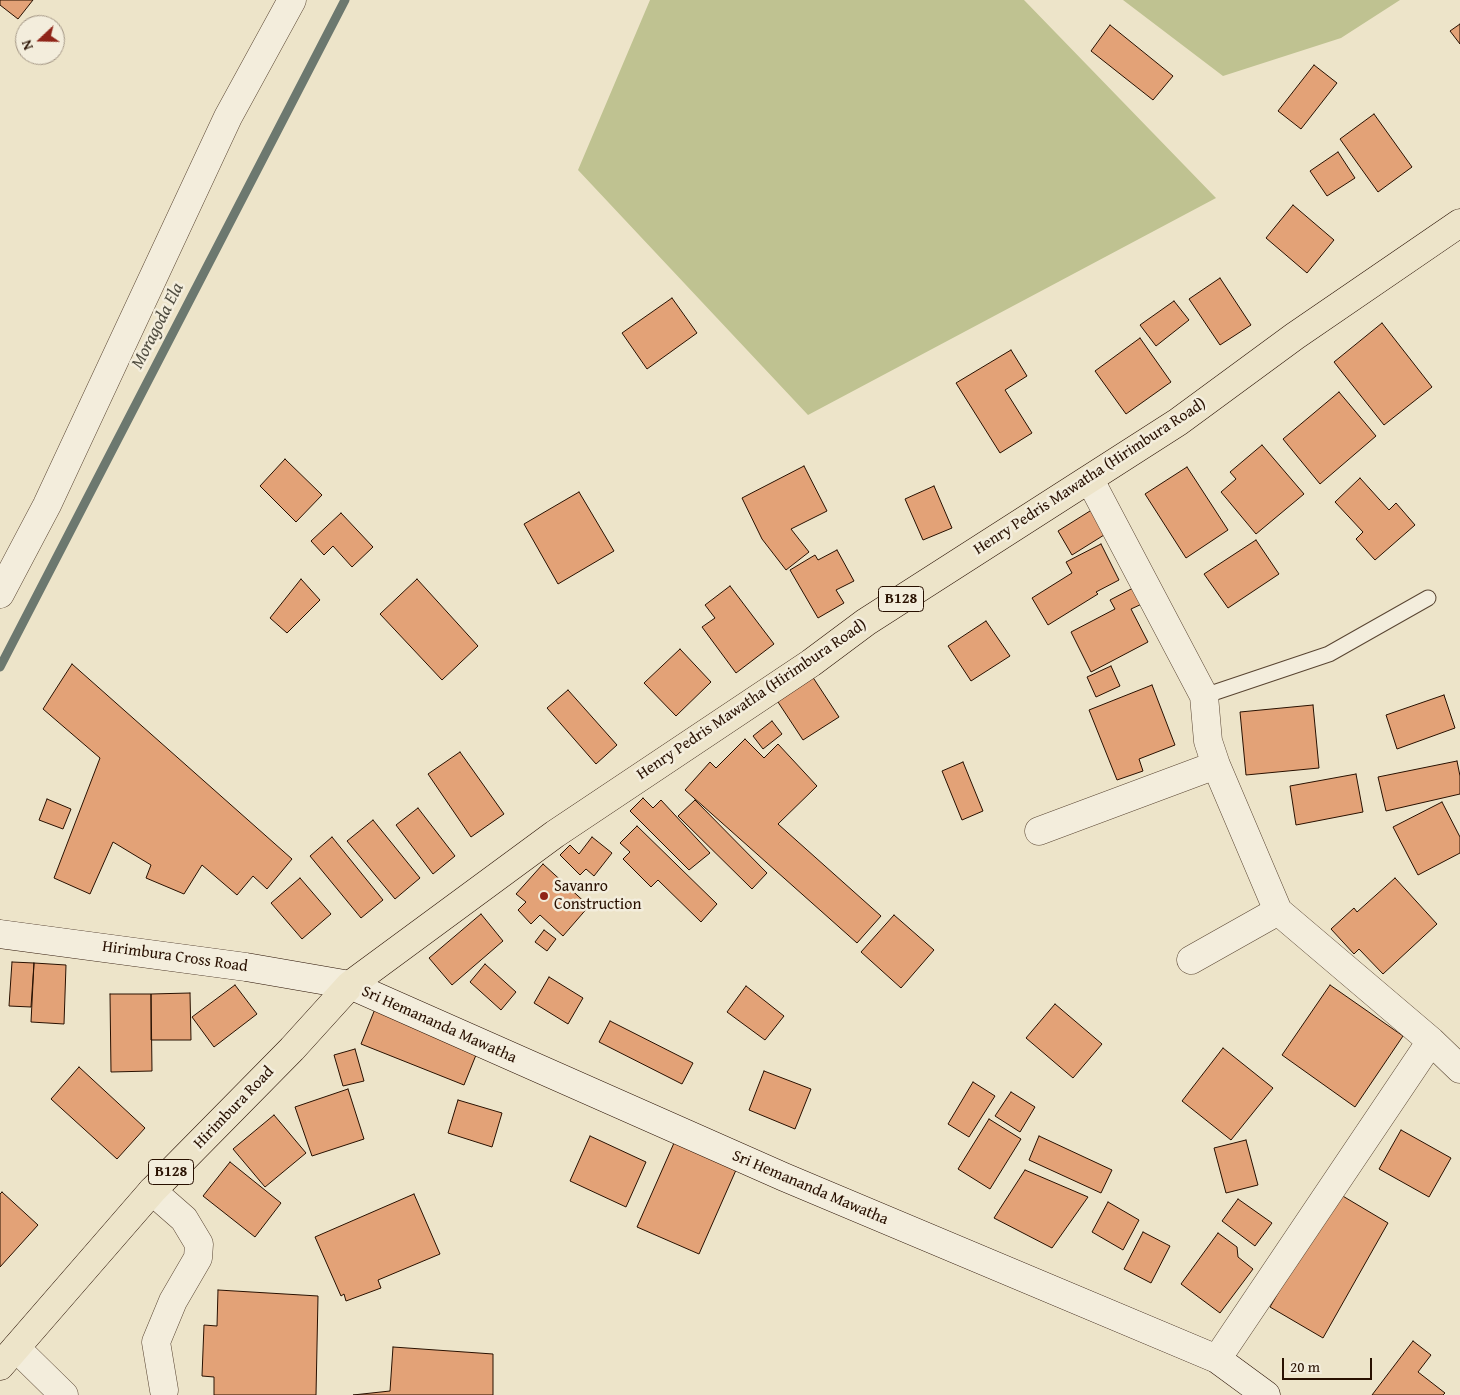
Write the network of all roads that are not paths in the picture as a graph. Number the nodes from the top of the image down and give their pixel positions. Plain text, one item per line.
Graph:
1 (292, 0) edge
2 (1460, 223) edge
3 (1090, 480) junction
4 (0, 594) edge
5 (1428, 598) dead end
6 (1204, 696) junction
7 (1216, 765) junction
8 (1039, 831) dead end
9 (1278, 911) junction
10 (0, 934) edge
11 (1191, 960) dead end
12 (350, 986) junction
13 (1431, 1040) junction
14 (1460, 1068) edge
15 (152, 1192) junction
16 (8, 1357) edge
17 (1217, 1359) junction
18 (164, 1390) dead end
19 (64, 1395) edge
20 (1266, 1395) edge

1 - 4 street
2 - 3 main road, Henry Pedris Mawatha (Hirimbura Road) / B128
3 - 6 street
3 - 12 main road, Henry Pedris Mawatha (Hirimbura Road) / B128
5 - 6 lane
6 - 7 street
7 - 8 street
7 - 9 street
9 - 11 street
9 - 13 street
10 - 12 street, Hirimbura Cross Road
12 - 15 main road, Hirimbura Road / B128
12 - 17 street, Sri Hemananda Mawatha
13 - 14 street
13 - 17 street
15 - 16 main road, Hirimbura Road / B128
15 - 18 street
16 - 19 street
17 - 20 street, Sri Hemananda Mawatha

